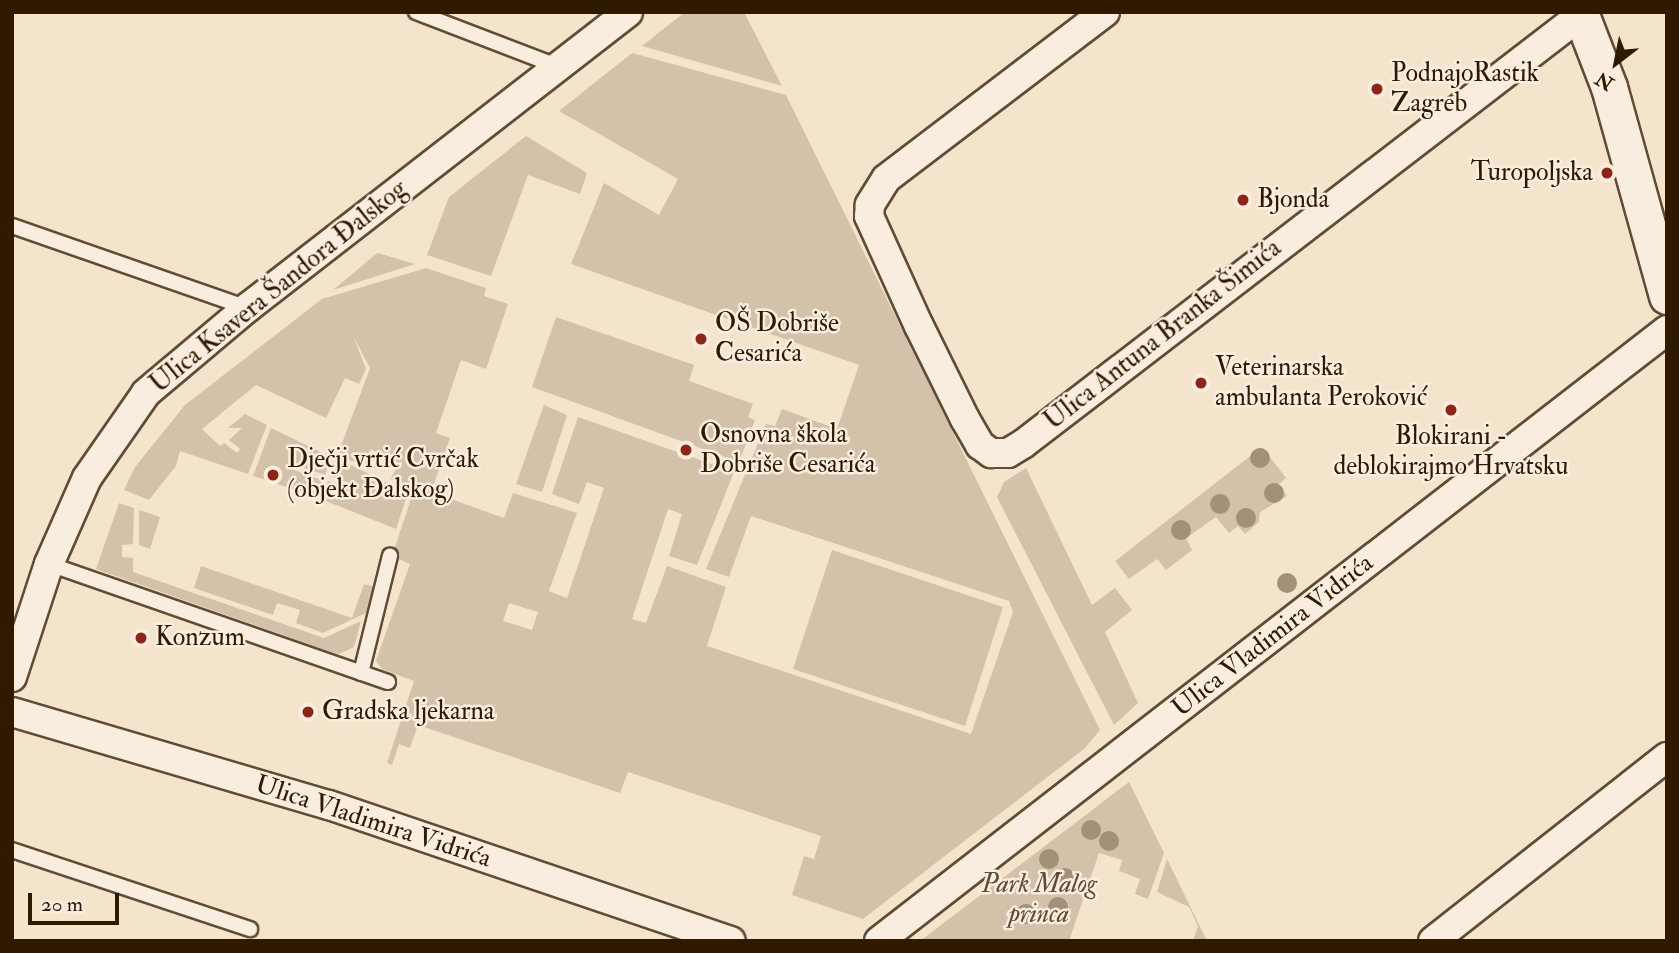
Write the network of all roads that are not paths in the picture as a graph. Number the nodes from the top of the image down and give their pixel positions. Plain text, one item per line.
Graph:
1 (416, 12) edge
2 (628, 12) edge
3 (1105, 12) edge
4 (1581, 13) edge
5 (557, 66) junction
6 (12, 226) edge
7 (1667, 296) edge
8 (247, 308) junction
9 (1667, 330) edge
10 (390, 556) dead end
11 (49, 564) junction
12 (361, 673) junction
13 (12, 677) edge
14 (388, 682) dead end
15 (12, 712) edge
16 (1667, 757) edge
17 (12, 850) edge
18 (250, 929) dead end
19 (731, 941) edge
20 (879, 941) edge
21 (1433, 941) edge

1 - 5 lane
2 - 5 street, Ulica Ksavera Šandora Đalskog
3 - 4 street, Ulica Antuna Branka Šimića
4 - 7 street
5 - 8 street, Ulica Ksavera Šandora Đalskog
6 - 8 lane
8 - 11 street, Ulica Ksavera Šandora Đalskog
9 - 20 street, Ulica Vladimira Vidrića
10 - 12 lane
11 - 12 lane
11 - 13 street, Ulica Ksavera Šandora Đalskog
12 - 14 lane
15 - 19 street, Ulica Vladimira Vidrića
16 - 21 street
17 - 18 lane

